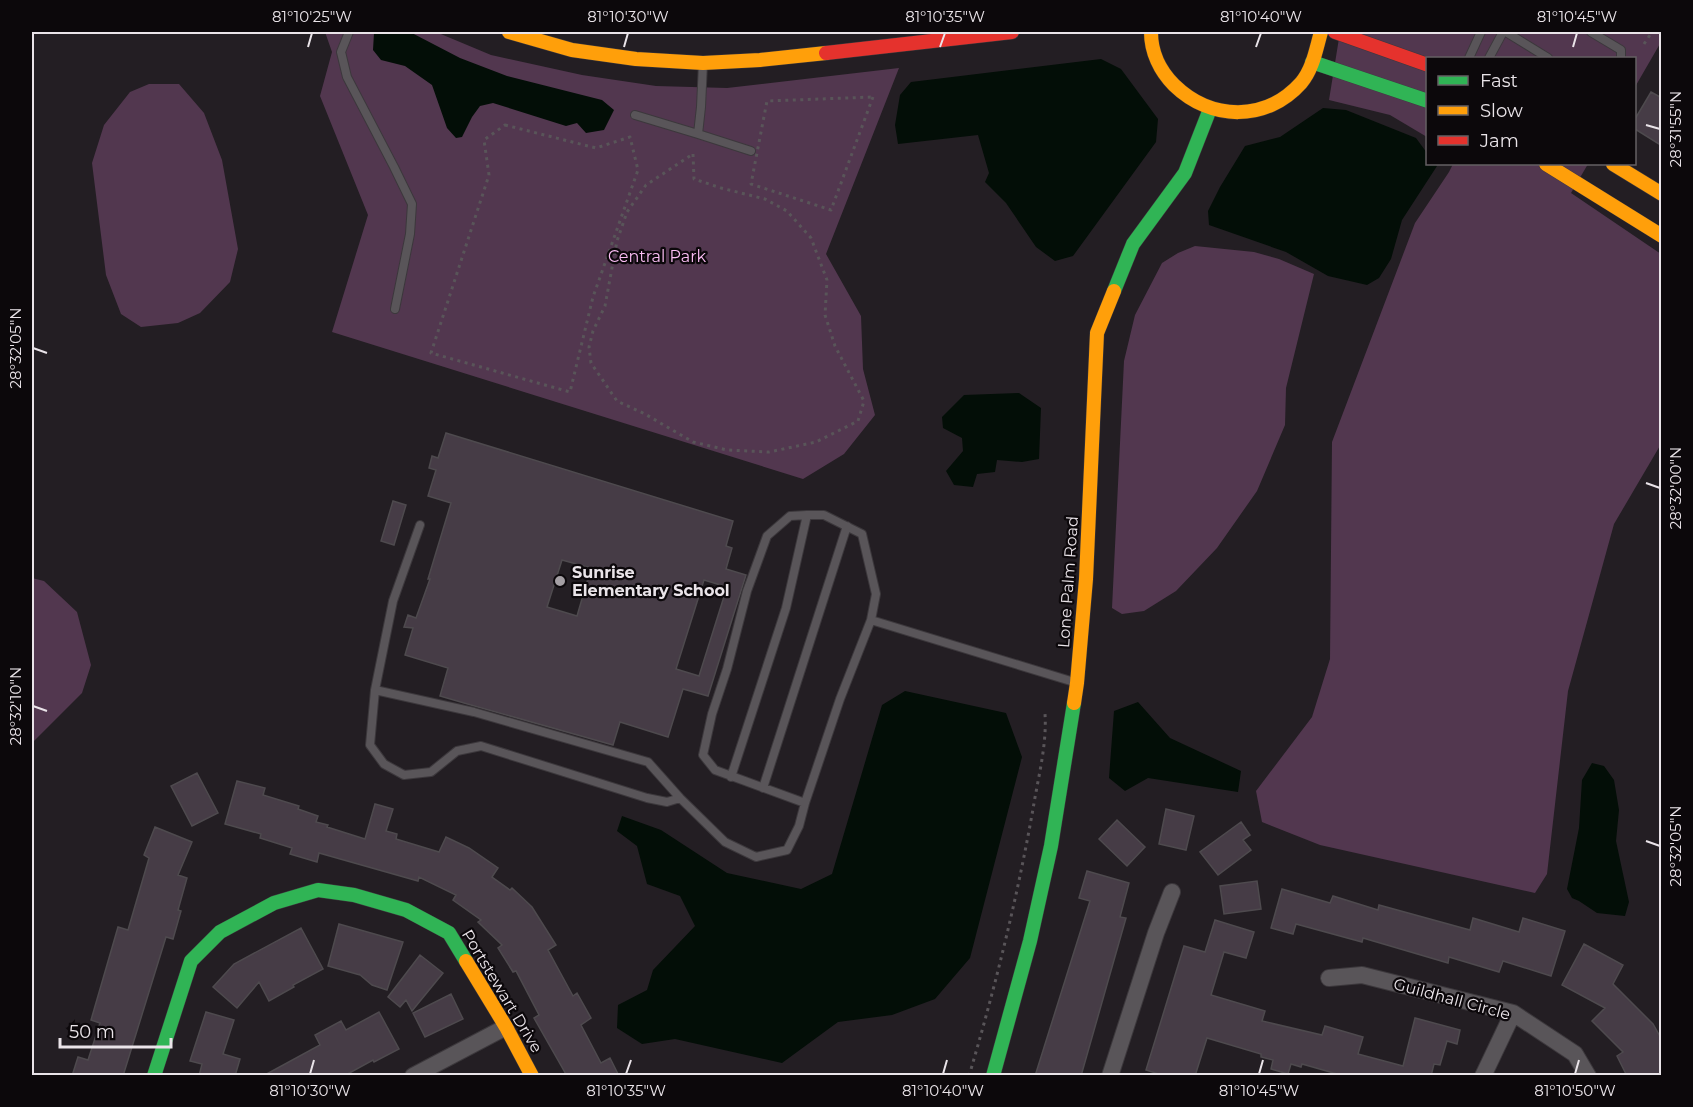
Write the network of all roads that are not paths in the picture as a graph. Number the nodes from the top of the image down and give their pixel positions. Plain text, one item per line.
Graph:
1 (349, 32) edge
2 (509, 32) edge
3 (1012, 32) edge
4 (1150, 32) edge
5 (1321, 32) edge
6 (1335, 32) edge
7 (1481, 32) edge
8 (1504, 32) edge
9 (1591, 32) edge
10 (939, 35) edge
11 (1469, 57) edge
12 (1490, 57) edge
13 (1546, 57) edge
14 (1621, 57) edge
15 (1312, 62) junction
16 (703, 63) junction
17 (1426, 64) edge
18 (1426, 100) edge
19 (1210, 109) junction
20 (635, 115) dead end
21 (698, 134) junction
22 (751, 151) dead end
23 (1548, 165) edge
24 (1615, 165) edge
25 (1662, 194) edge
26 (1662, 236) edge
27 (395, 309) dead end
28 (807, 516) junction
29 (420, 525) dead end
30 (847, 526) junction
31 (871, 620) junction
32 (1077, 683) junction
33 (375, 690) junction
34 (731, 777) junction
35 (763, 788) junction
36 (680, 798) junction
37 (805, 803) junction
38 (1172, 892) dead end
39 (1329, 978) dead end
40 (1513, 1013) junction
41 (506, 1027) junction
42 (154, 1076) edge
43 (412, 1076) edge
44 (532, 1076) edge
45 (993, 1076) edge
46 (1110, 1076) edge
47 (1484, 1076) edge
48 (1588, 1076) edge

1 - 27 lane
2 - 16 street
3 - 10 street
4 - 19 street
5 - 15 street
6 - 17 street
7 - 11 lane
8 - 12 lane
8 - 13 lane
9 - 14 lane
10 - 16 street
15 - 18 street
15 - 19 street
16 - 21 lane
19 - 32 street, Lone Palm Road
20 - 21 lane
21 - 22 lane
23 - 26 street
24 - 25 street
28 - 30 lane
28 - 34 lane
28 - 34 lane
29 - 33 lane
30 - 31 lane
30 - 35 lane
31 - 32 lane
31 - 37 lane
32 - 45 street, Lone Palm Road
33 - 36 lane
33 - 36 lane
34 - 35 lane
35 - 37 lane
36 - 37 lane
38 - 46 street
39 - 40 street, Guildhall Circle
40 - 47 street
40 - 48 street, Guildhall Circle
41 - 42 street, Portstewart Drive
41 - 43 street
41 - 44 street, Portstewart Drive

